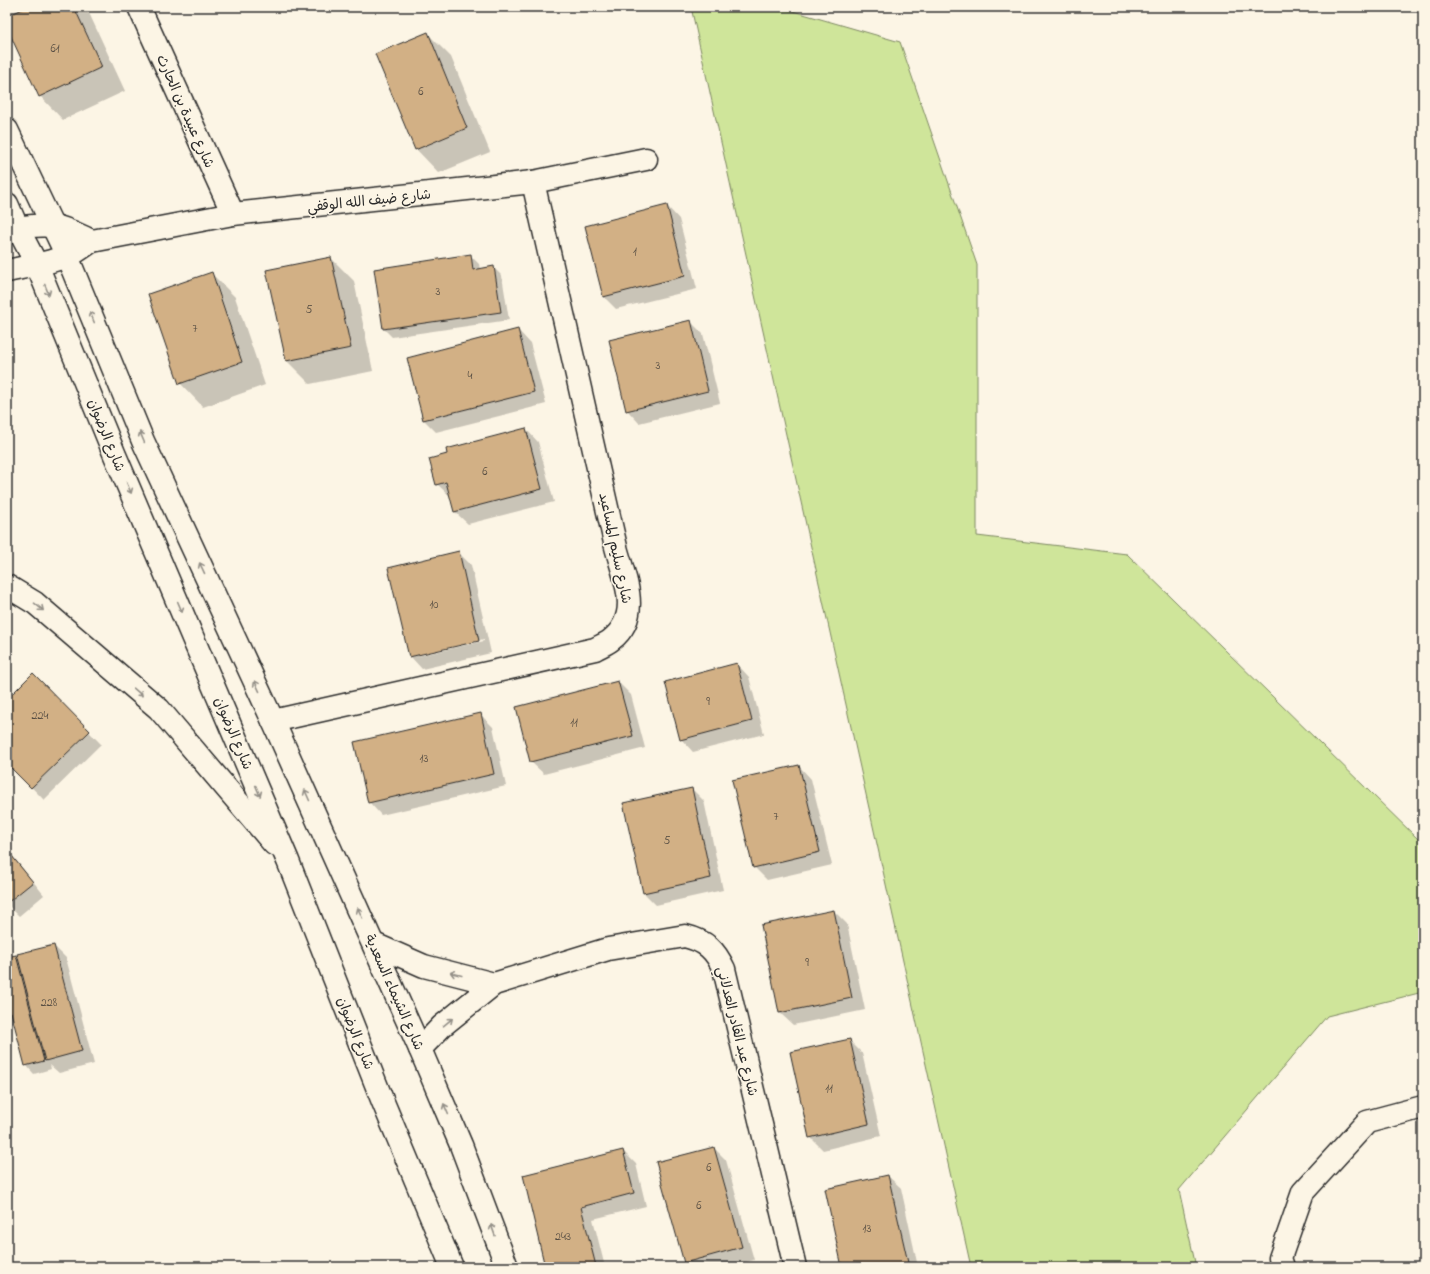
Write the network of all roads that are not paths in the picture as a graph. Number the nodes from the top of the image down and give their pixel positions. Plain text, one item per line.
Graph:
1 (139, 7) edge
2 (7, 130) edge
3 (646, 159) dead end
4 (533, 182) junction
5 (7, 204) edge
6 (233, 214) junction
7 (54, 226) junction
8 (12, 228) edge
9 (92, 241) junction
10 (67, 256) junction
11 (37, 265) junction
12 (7, 271) edge
13 (7, 586) edge
14 (273, 721) junction
15 (288, 860) junction
16 (374, 944) junction
17 (494, 984) junction
18 (420, 1049) junction
19 (1423, 1107) edge
20 (452, 1267) edge
21 (507, 1267) edge
22 (795, 1267) edge
23 (1283, 1267) edge

1 - 6 main road, شارع عبيدة بن الحارث
2 - 7 main road
3 - 4 main road, شارع ضيف الله الوقفي
4 - 6 main road, شارع ضيف الله الوقفي
4 - 14 main road, شارع سليم المساعيد
5 - 8 main road, شارع الرضوان
6 - 9 main road, شارع ضيف الله الوقفي
7 - 8 main road
7 - 9 main road
7 - 10 main road
8 - 11 main road, شارع الرضوان
9 - 10 main road, شارع ضيف الله الوقفي
10 - 11 main road, شارع ضيف الله الوقفي
14 -> 10 main road
11 - 12 main road, شارع ضيف الله الوقفي
11 -> 15 main road, شارع الرضوان
13 -> 15 main road
16 -> 14 main road, شارع الشيماء السعدية
15 - 20 main road, شارع الرضوان
17 -> 16 main road
16 - 18 main road, شارع الشيماء السعدية
18 -> 17 main road, شارع عبد القادر العدلاني
17 - 22 main road, شارع عبد القادر العدلاني
21 -> 18 main road, شارع الشيماء السعدية
19 - 23 main road

